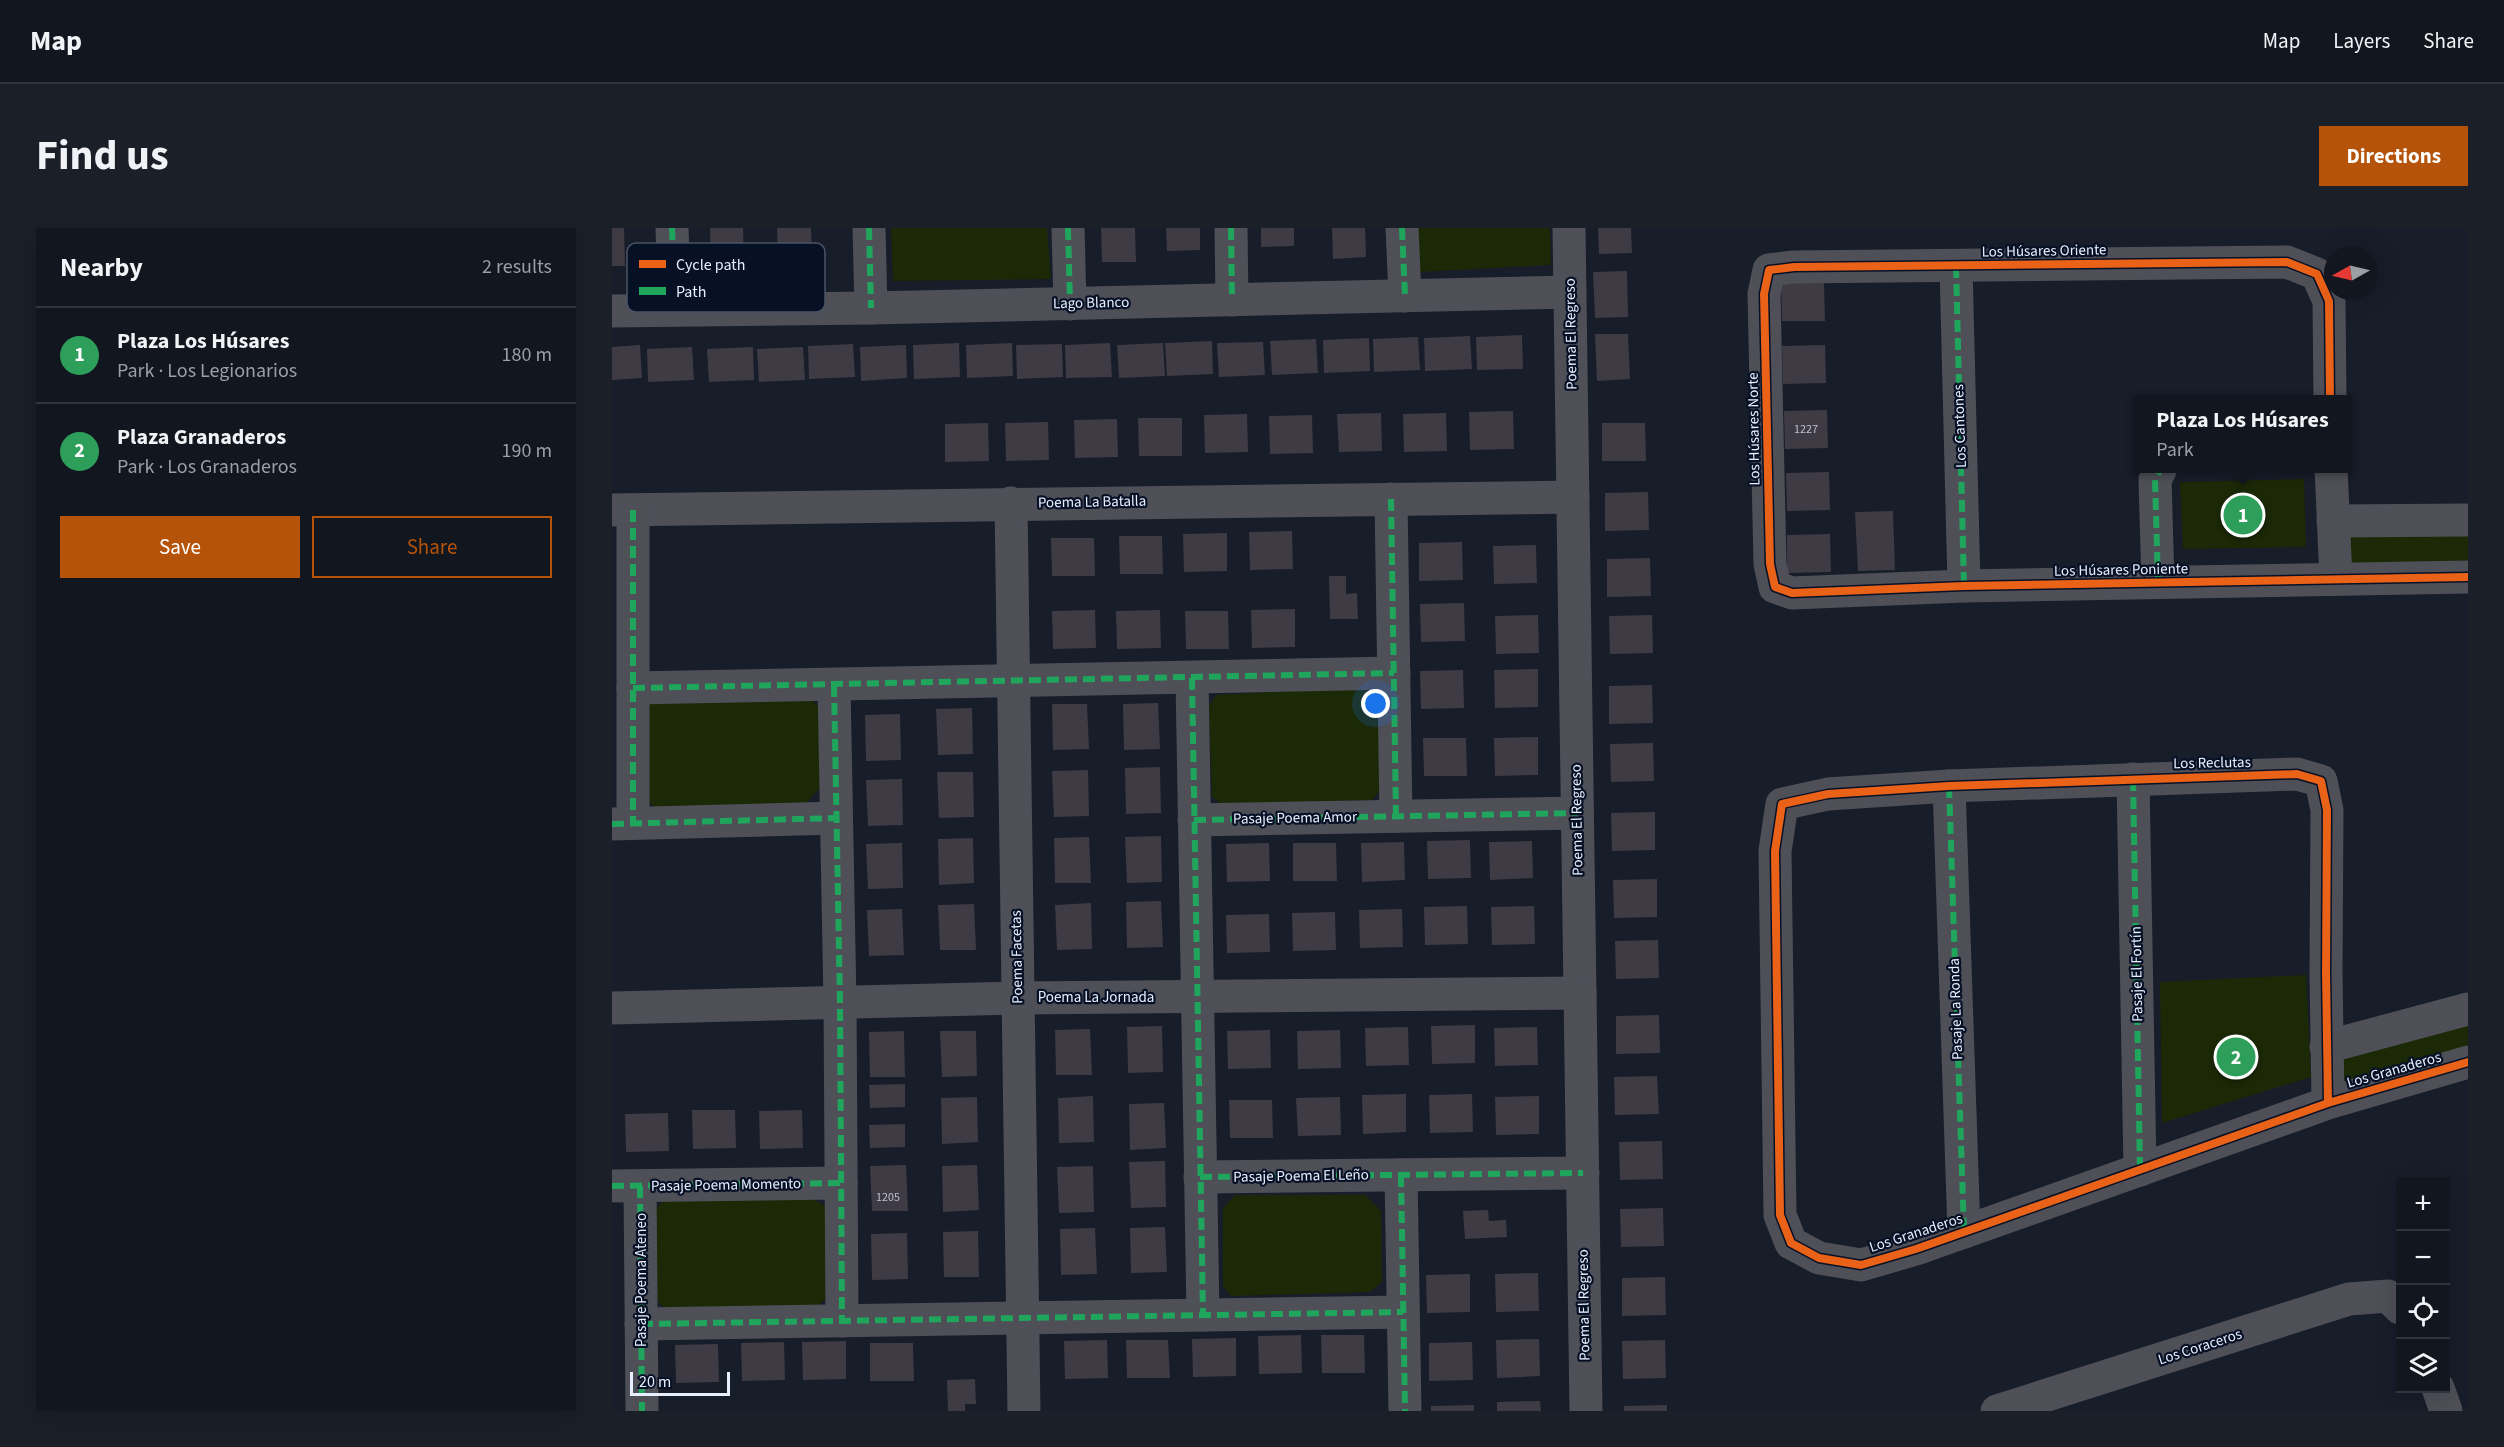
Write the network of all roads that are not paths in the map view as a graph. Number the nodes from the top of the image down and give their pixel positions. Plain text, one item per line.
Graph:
1 (672, 228) edge
2 (869, 228) edge
3 (1068, 228) edge
4 (1231, 228) edge
5 (1402, 228) edge
6 (1569, 228) edge
7 (673, 243) edge
8 (1956, 266) junction
9 (1769, 270) joint
10 (1570, 292) junction
11 (1405, 296) junction
12 (1232, 300) junction
13 (1070, 304) junction
14 (825, 308) edge
15 (871, 308) junction
16 (2330, 395) edge
17 (2158, 473) edge
18 (2331, 473) edge
19 (1573, 497) junction
20 (1391, 499) junction
21 (1011, 503) junction
22 (622, 510) edge
23 (2468, 520) edge
24 (2332, 521) junction
25 (2468, 577) edge
26 (2336, 579) junction
27 (2158, 582) junction
28 (1964, 586) junction
29 (1775, 587) joint
30 (1394, 674) junction
31 (1192, 678) junction
32 (1013, 682) junction
33 (834, 685) junction
34 (633, 688) junction
35 (2133, 778) junction
36 (1949, 786) junction
37 (1782, 804) joint
38 (1578, 813) junction
39 (1396, 816) junction
40 (836, 818) junction
41 (1194, 820) junction
42 (622, 823) edge
43 (1580, 993) junction
44 (1197, 996) junction
45 (1018, 998) junction
46 (840, 1002) junction
47 (612, 1008) edge
48 (2468, 1009) edge
49 (2326, 1047) junction
50 (2468, 1062) edge
51 (2328, 1103) junction
52 (2140, 1170) junction
53 (1582, 1173) junction
54 (1401, 1175) junction
55 (1200, 1177) junction
56 (841, 1183) junction
57 (626, 1186) edge
58 (1964, 1232) junction
59 (2396, 1304) edge
60 (1403, 1312) junction
61 (1203, 1315) junction
62 (1023, 1318) junction
63 (842, 1321) junction
64 (641, 1324) junction
65 (2439, 1393) edge
66 (642, 1411) edge
67 (1024, 1411) edge
68 (1405, 1411) edge
69 (1586, 1411) edge
70 (1997, 1411) edge
71 (2446, 1411) edge

1 - 7 street
2 - 15 street
3 - 13 street
4 - 12 street
5 - 11 street
6 - 10 street, Poema El Regreso
8 - 9 street, Los Húsares Oriente
8 - 16 street, Los Húsares Oriente
8 - 28 street, Los Cantones
9 - 29 street, Los Húsares Norte
10 - 11 street, Lago Blanco
10 - 19 street, Poema El Regreso
11 - 12 street, Lago Blanco
12 - 13 street, Lago Blanco
13 - 15 street, Lago Blanco
14 - 15 street, Lago Blanco
17 - 27 street
18 - 24 street
19 - 20 street, Poema La Batalla
19 - 38 street, Poema El Regreso
20 - 21 street, Poema La Batalla
20 - 30 street
21 - 22 street, Poema La Batalla
21 - 32 street, Poema Facetas
22 - 34 street
23 - 24 street
24 - 26 street
25 - 26 street, Los Húsares Poniente
26 - 27 street, Los Húsares Poniente
27 - 28 street, Los Húsares Poniente
28 - 29 street, Los Húsares Poniente
30 - 31 street
30 - 39 street
31 - 32 street
31 - 41 street
32 - 33 street
32 - 45 street, Poema Facetas
33 - 34 street
33 - 40 street
34 - 42 street
35 - 36 street, Los Reclutas
35 - 49 street, Los Reclutas
35 - 52 street, Pasaje El Fortín
36 - 37 street, Los Reclutas
36 - 58 street, Pasaje La Ronda
37 - 58 street, Los Granaderos
38 - 39 street, Pasaje Poema Amor
38 - 43 street, Poema El Regreso
39 - 41 street, Pasaje Poema Amor
40 - 42 street
40 - 46 street
41 - 44 street
43 - 44 street, Poema La Jornada
43 - 53 street, Poema El Regreso
44 - 45 street, Poema La Jornada
44 - 55 street
45 - 46 street, Poema La Jornada
45 - 62 street, Poema Facetas
46 - 47 street, Poema La Jornada
46 - 56 street
48 - 49 street
49 - 51 street, Los Reclutas
50 - 51 street, Los Granaderos
51 - 52 street, Los Granaderos
52 - 58 street, Los Granaderos
53 - 54 street, Pasaje Poema El Leño
53 - 69 street, Poema El Regreso
54 - 55 street, Pasaje Poema El Leño
54 - 60 street
55 - 61 street
56 - 57 street, Pasaje Poema Momento
56 - 63 street
57 - 64 street, Pasaje Poema Ateneo
59 - 70 street, Los Coraceros
60 - 61 street
60 - 68 street
61 - 62 street
62 - 63 street
62 - 67 street, Poema Facetas
63 - 64 street
64 - 66 street, Pasaje Poema Ateneo
65 - 71 street

